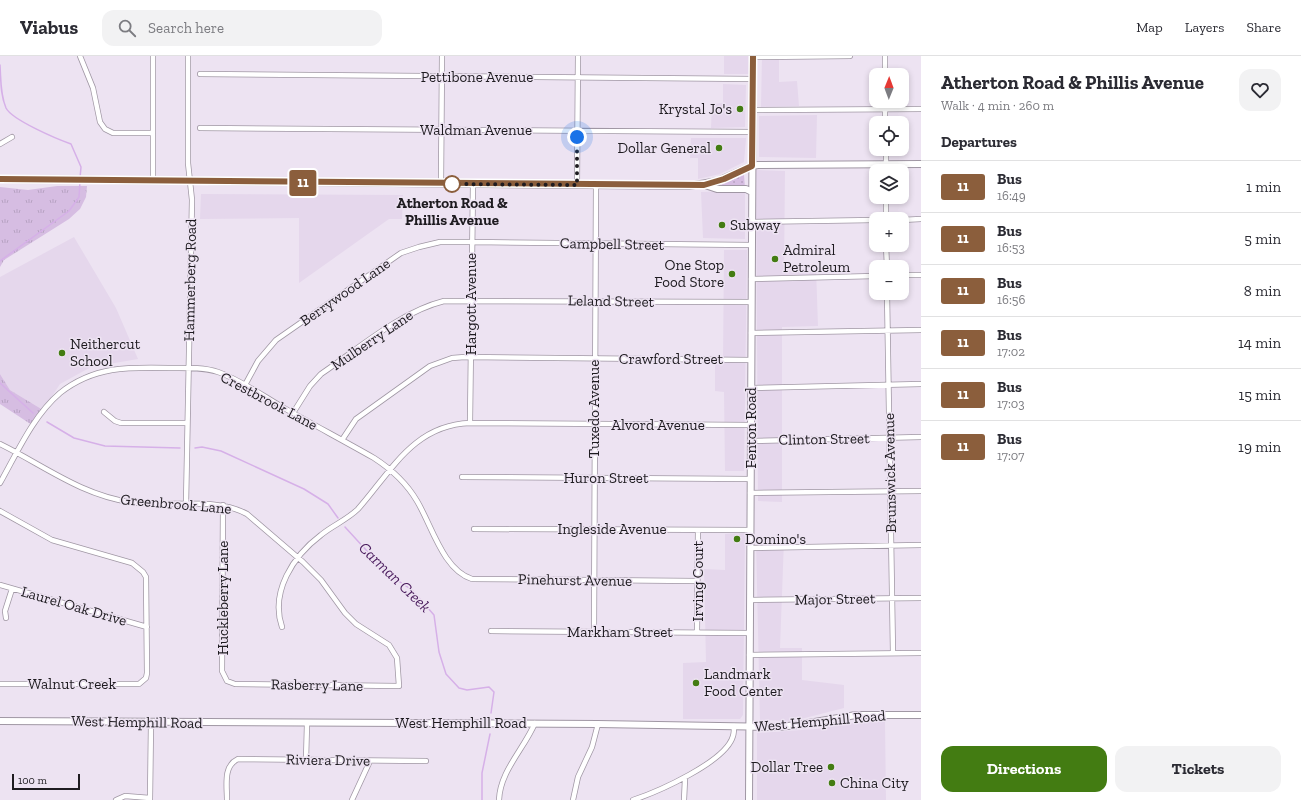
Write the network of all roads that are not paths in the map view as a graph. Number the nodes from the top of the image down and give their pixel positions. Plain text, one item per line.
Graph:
1 (80, 56) edge
2 (153, 56) edge
3 (188, 56) edge
4 (442, 56) edge
5 (578, 56) edge
6 (850, 56) edge
7 (885, 56) edge
8 (753, 57) edge
9 (885, 68) edge
10 (200, 74) dead end
11 (442, 76) junction
12 (578, 77) junction
13 (753, 79) junction
14 (885, 109) junction
15 (921, 109) edge
16 (752, 110) junction
17 (885, 116) edge
18 (200, 128) dead end
19 (442, 130) junction
20 (577, 131) junction
21 (752, 132) junction
22 (153, 133) junction
23 (12, 137) dead end
24 (0, 144) edge
25 (921, 164) edge
26 (909, 165) edge
27 (752, 166) junction
28 (869, 168) edge
29 (0, 179) edge
30 (153, 181) junction
31 (190, 182) junction
32 (441, 184) junction
33 (473, 184) junction
34 (577, 185) junction
35 (596, 185) junction
36 (704, 185) junction
37 (752, 192) junction
38 (921, 219) edge
39 (869, 220) edge
40 (909, 220) edge
41 (752, 222) junction
42 (472, 242) junction
43 (595, 243) junction
44 (752, 245) junction
45 (909, 275) edge
46 (921, 275) edge
47 (869, 276) edge
48 (751, 278) junction
49 (471, 300) junction
50 (887, 300) edge
51 (595, 301) junction
52 (751, 302) junction
53 (921, 330) edge
54 (888, 331) junction
55 (751, 333) junction
56 (471, 358) junction
57 (594, 358) junction
58 (751, 360) junction
59 (188, 368) junction
60 (921, 384) edge
61 (245, 385) junction
62 (888, 385) junction
63 (751, 388) junction
64 (104, 412) dead end
65 (293, 413) junction
66 (186, 423) junction
67 (470, 423) junction
68 (594, 424) junction
69 (751, 426) junction
70 (921, 437) edge
71 (889, 438) junction
72 (342, 440) junction
73 (750, 441) junction
74 (0, 444) edge
75 (18, 453) junction
76 (390, 469) junction
77 (462, 477) dead end
78 (594, 478) junction
79 (750, 479) junction
80 (0, 483) edge
81 (921, 491) edge
82 (890, 492) junction
83 (750, 493) junction
84 (186, 504) junction
85 (223, 505) junction
86 (0, 511) edge
87 (474, 529) dead end
88 (594, 529) junction
89 (698, 530) junction
90 (750, 530) junction
91 (921, 544) edge
92 (891, 545) junction
93 (750, 548) junction
94 (298, 559) junction
95 (455, 570) joint
96 (594, 581) junction
97 (698, 581) junction
98 (0, 585) edge
99 (12, 589) junction
100 (921, 598) edge
101 (892, 599) junction
102 (750, 600) junction
103 (6, 618) dead end
104 (147, 627) junction
105 (282, 627) dead end
106 (491, 631) dead end
107 (594, 632) junction
108 (697, 632) junction
109 (749, 633) junction
110 (921, 653) edge
111 (893, 654) junction
112 (749, 655) junction
113 (0, 684) edge
114 (235, 684) joint
115 (399, 686) joint
116 (921, 715) edge
117 (0, 721) edge
118 (151, 723) junction
119 (535, 723) junction
120 (307, 724) junction
121 (598, 724) junction
122 (734, 726) junction
123 (749, 726) junction
124 (306, 760) junction
125 (370, 761) junction
126 (426, 761) dead end
127 (684, 779) junction
128 (150, 799) edge
129 (116, 800) edge
130 (227, 800) edge
131 (352, 800) edge
132 (499, 800) edge
133 (572, 800) edge
134 (633, 800) edge
135 (684, 800) edge
136 (749, 800) edge

1 - 22 street
2 - 22 street
3 - 31 street, Hammerberg Road
4 - 11 street
5 - 12 street
6 - 8 street
7 - 9 street
8 - 13 street, Fenton Road
10 - 11 street, Pettibone Avenue
11 - 12 street, Pettibone Avenue
11 - 19 street
12 - 13 street, Pettibone Avenue
12 - 20 street
13 - 16 street, Fenton Road
14 - 15 street
14 - 16 street
14 - 17 street
16 - 21 street, Fenton Road
18 - 19 street, Waldman Avenue
19 - 20 street, Waldman Avenue
19 - 32 street
20 - 21 street, Waldman Avenue
20 - 34 street
21 - 27 street, Fenton Road
22 - 30 street
23 - 24 street
25 - 26 street
27 - 28 street
27 - 36 street
27 - 37 street, Fenton Road
29 - 30 street
30 - 31 street
31 - 32 street
31 - 59 street, Hammerberg Road
32 - 33 street
33 - 34 street
33 - 42 street, Hargott Avenue
34 - 35 street
35 - 36 street
35 - 43 street, Tuxedo Avenue
36 - 37 street
37 - 41 street, Fenton Road
38 - 40 street
39 - 41 street
41 - 44 street, Fenton Road
42 - 43 street, Campbell Street
42 - 49 street, Hargott Avenue
42 - 61 street, Berrywood Lane
43 - 44 street, Campbell Street
43 - 51 street, Tuxedo Avenue
44 - 48 street, Fenton Road
45 - 46 street
47 - 48 street
48 - 52 street, Fenton Road
49 - 51 street, Leland Street
49 - 56 street, Hargott Avenue
49 - 65 street, Mulberry Lane
50 - 54 street, Brunswick Avenue
51 - 52 street, Leland Street
51 - 57 street, Tuxedo Avenue
52 - 55 street, Fenton Road
53 - 54 street
54 - 55 street
54 - 62 street, Brunswick Avenue
55 - 58 street, Fenton Road
56 - 57 street, Crawford Street
56 - 67 street, Hargott Avenue
56 - 72 street, Crawford Street
57 - 58 street, Crawford Street
57 - 68 street, Tuxedo Avenue
58 - 63 street, Fenton Road
59 - 61 street, Crestbrook Lane
59 - 66 street, Hammerberg Road
59 - 75 street, Crestbrook Lane
60 - 62 street
61 - 65 street, Crestbrook Lane
62 - 63 street
62 - 71 street, Brunswick Avenue
63 - 69 street, Fenton Road
64 - 66 street
65 - 72 street, Crestbrook Lane
66 - 84 street, Hammerberg Road
67 - 68 street, Alvord Avenue
67 - 76 street, Alvord Avenue
68 - 69 street, Alvord Avenue
68 - 78 street, Tuxedo Avenue
69 - 73 street, Fenton Road
70 - 71 street, Clinton Street
71 - 73 street, Clinton Street
71 - 82 street, Brunswick Avenue
72 - 76 street, Crestbrook Lane
73 - 79 street, Fenton Road
74 - 75 street, Greenbrook Lane
75 - 80 street, Crestbrook Lane
75 - 84 street, Greenbrook Lane
76 - 94 street, Alvord Avenue
76 - 95 street, Crestbrook Lane
77 - 78 street, Huron Street
78 - 79 street, Huron Street
78 - 88 street, Tuxedo Avenue
79 - 83 street, Fenton Road
81 - 82 street
82 - 83 street
82 - 92 street, Brunswick Avenue
83 - 90 street, Fenton Road
84 - 85 street, Greenbrook Lane
85 - 94 street, Greenbrook Lane
85 - 114 street, Huckleberry Lane
86 - 104 street
87 - 88 street, Ingleside Avenue
88 - 89 street, Ingleside Avenue
88 - 96 street, Tuxedo Avenue
89 - 90 street, Ingleside Avenue
89 - 97 street, Irving Court
90 - 93 street, Fenton Road
91 - 92 street
92 - 93 street
92 - 101 street, Brunswick Avenue
93 - 102 street, Fenton Road
94 - 105 street, Alvord Avenue
94 - 115 street, Greenbrook Lane
95 - 96 street, Pinehurst Avenue
96 - 97 street, Pinehurst Avenue
96 - 107 street, Tuxedo Avenue
97 - 108 street, Irving Court
98 - 99 street, Laurel Oak Drive
99 - 103 street
99 - 104 street, Laurel Oak Drive
100 - 101 street, Major Street
101 - 102 street, Major Street
101 - 111 street, Brunswick Avenue
102 - 109 street, Fenton Road
104 - 113 street, Walnut Creek
106 - 107 street, Markham Street
107 - 108 street, Markham Street
108 - 109 street, Markham Street
109 - 112 street, Fenton Road
110 - 111 street
111 - 112 street
112 - 123 street, Fenton Road
114 - 115 street, Rasberry Lane
116 - 123 street, West Hemphill Road
117 - 118 street, West Hemphill Road
118 - 120 street, West Hemphill Road
118 - 128 street
119 - 120 street, West Hemphill Road
119 - 121 street, West Hemphill Road
119 - 132 street
120 - 124 street
121 - 122 street, West Hemphill Road
121 - 133 street
122 - 123 street, West Hemphill Road
122 - 127 street
123 - 136 street, Fenton Road
124 - 125 street, Riviera Drive
124 - 130 street, Riviera Drive
125 - 126 street, Riviera Drive
125 - 131 street
127 - 134 street
127 - 135 street
128 - 129 street

